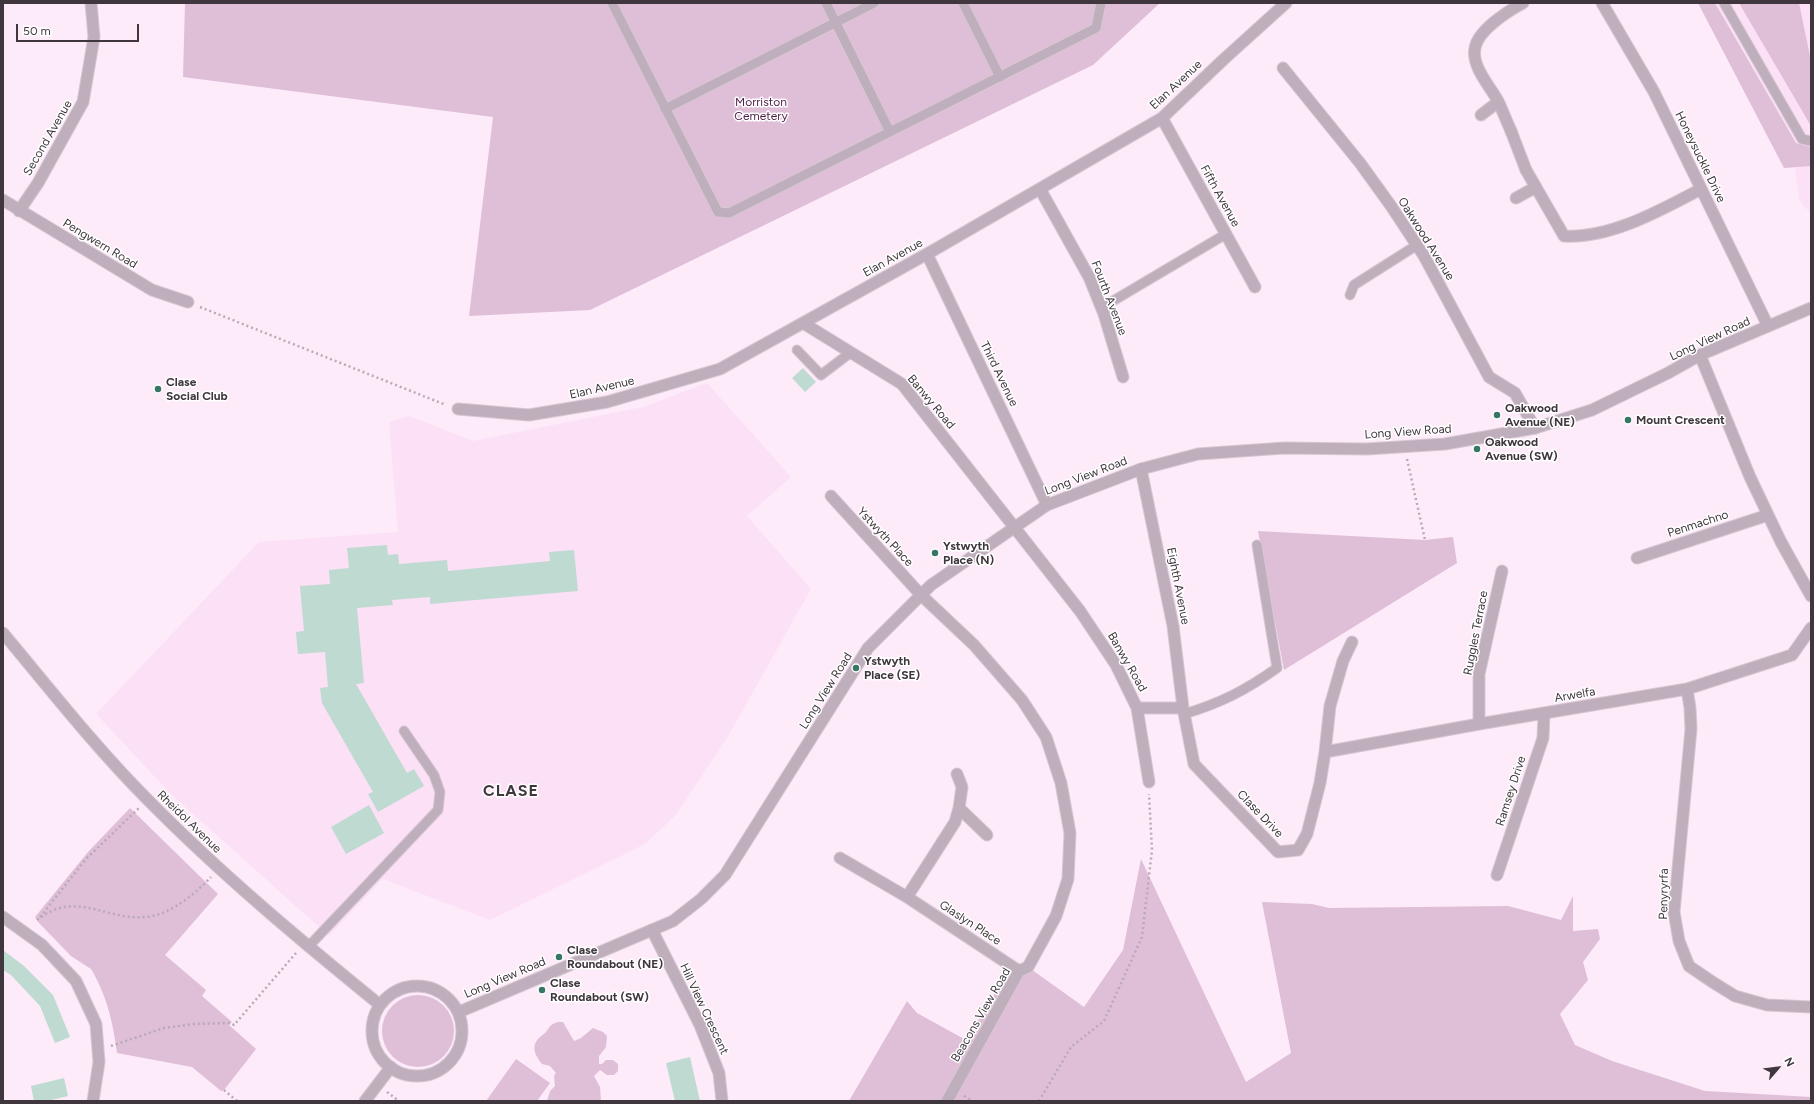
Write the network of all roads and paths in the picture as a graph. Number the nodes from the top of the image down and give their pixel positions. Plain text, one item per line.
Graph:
1 (91, 3) edge
2 (612, 3) edge
3 (826, 3) edge
4 (874, 3) edge
5 (963, 3) edge
6 (1101, 3) edge
7 (1286, 3) edge
8 (1523, 3) edge
9 (1602, 3) edge
10 (1724, 3) edge
11 (836, 22) junction
12 (1283, 68) dead end
13 (1000, 77) junction
14 (1498, 102) junction
15 (665, 109) junction
16 (1481, 115) dead end
17 (1162, 118) junction
18 (890, 132) junction
19 (1811, 141) edge
20 (1536, 187) junction
21 (1701, 189) junction
22 (1040, 190) junction
23 (1516, 198) dead end
24 (3, 200) edge
25 (19, 211) junction
26 (1226, 234) junction
27 (1417, 245) junction
28 (927, 254) junction
29 (1256, 287) dead end
30 (1350, 295) dead end
31 (188, 302) joint
32 (1101, 308) junction
33 (1811, 308) edge
34 (803, 323) junction
35 (1768, 326) junction
36 (797, 350) dead end
37 (850, 353) junction
38 (1700, 355) junction
39 (1123, 377) dead end
40 (458, 409) joint
41 (1535, 428) junction
42 (1404, 447) junction
43 (1141, 469) junction
44 (831, 496) dead end
45 (1047, 505) junction
46 (1768, 515) junction
47 (1014, 528) junction
48 (1425, 540) dead end
49 (1257, 545) dead end
50 (1637, 558) dead end
51 (1502, 571) dead end
52 (921, 595) junction
53 (1811, 596) edge
54 (1811, 628) edge
55 (3, 633) edge
56 (1352, 642) dead end
57 (1687, 689) junction
58 (1137, 708) junction
59 (1183, 711) junction
60 (1544, 714) junction
61 (1478, 724) junction
62 (404, 731) dead end
63 (1325, 752) junction
64 (957, 774) dead end
65 (1149, 782) joint
66 (959, 808) junction
67 (134, 812) dead end
68 (987, 835) dead end
69 (840, 858) dead end
70 (1497, 875) dead end
71 (206, 883) dead end
72 (907, 897) junction
73 (3, 917) edge
74 (652, 930) junction
75 (306, 945) junction
76 (1019, 971) junction
77 (380, 1005) junction
78 (1811, 1007) edge
79 (458, 1012) junction
80 (98, 1048) junction
81 (391, 1067) junction
82 (224, 1090) dead end
83 (93, 1101) edge
84 (237, 1101) edge
85 (365, 1101) edge
86 (722, 1101) edge
87 (947, 1101) edge
88 (1040, 1101) edge

1 - 25 street, Second Avenue
2 - 15 lane
3 - 11 lane
4 - 11 lane
5 - 13 lane
6 - 13 lane
7 - 17 street, Elan Avenue
8 - 14 street
9 - 21 street, Honeysuckle Drive
10 - 19 lane
11 - 15 lane
11 - 18 lane
12 - 27 street, Oakwood Avenue
13 - 18 lane
14 - 16 street
14 - 20 street
15 - 18 lane
17 - 22 street, Elan Avenue
17 - 26 street, Fifth Avenue
20 - 21 street
20 - 23 street
21 - 35 street, Honeysuckle Drive
22 - 28 street, Elan Avenue
22 - 32 street, Fourth Avenue
24 - 25 street, Pengwern Road
25 - 31 street, Pengwern Road
26 - 29 street, Fifth Avenue
26 - 32 lane
27 - 30 lane
27 - 41 street, Oakwood Avenue
28 - 34 street, Elan Avenue
28 - 45 street, Third Avenue
31 - 40 path
32 - 39 street, Fourth Avenue
33 - 35 street, Long View Road
34 - 37 street, Banwy Road
34 - 40 street, Elan Avenue
35 - 38 street, Long View Road
36 - 37 lane
37 - 47 street, Banwy Road
38 - 41 street, Long View Road
38 - 46 street
41 - 42 street, Long View Road
42 - 43 street, Long View Road
42 - 48 path
43 - 45 street, Long View Road
43 - 59 street, Eighth Avenue
44 - 52 street, Ystwyth Place
45 - 47 street, Long View Road
46 - 50 street, Penmachno
46 - 53 street
47 - 52 street, Long View Road
47 - 58 street, Banwy Road
49 - 59 lane
51 - 61 street, Ruggles Terrace
52 - 74 street, Long View Road
52 - 76 street, Beacons View Road
54 - 57 street, Arwelfa
55 - 75 street, Rheidol Avenue
56 - 63 street
57 - 60 street, Arwelfa
57 - 78 street, Penyryrfa
58 - 59 street
58 - 65 street, Banwy Road
59 - 63 street, Clase Drive
60 - 61 street, Arwelfa
60 - 70 street, Ramsey Drive
61 - 63 street, Arwelfa
62 - 75 lane
64 - 66 street
65 - 88 path
66 - 68 street
66 - 72 street
67 - 71 path
69 - 72 street, Glaslyn Place
72 - 76 street, Glaslyn Place
73 - 80 street
74 - 79 street, Long View Road
74 - 86 street, Hill View Crescent
75 - 77 street, Rheidol Avenue
75 - 80 path
76 - 87 street, Beacons View Road
77 - 79 street
77 - 81 street
79 - 81 street
80 - 83 street
81 - 85 street
82 - 84 path

